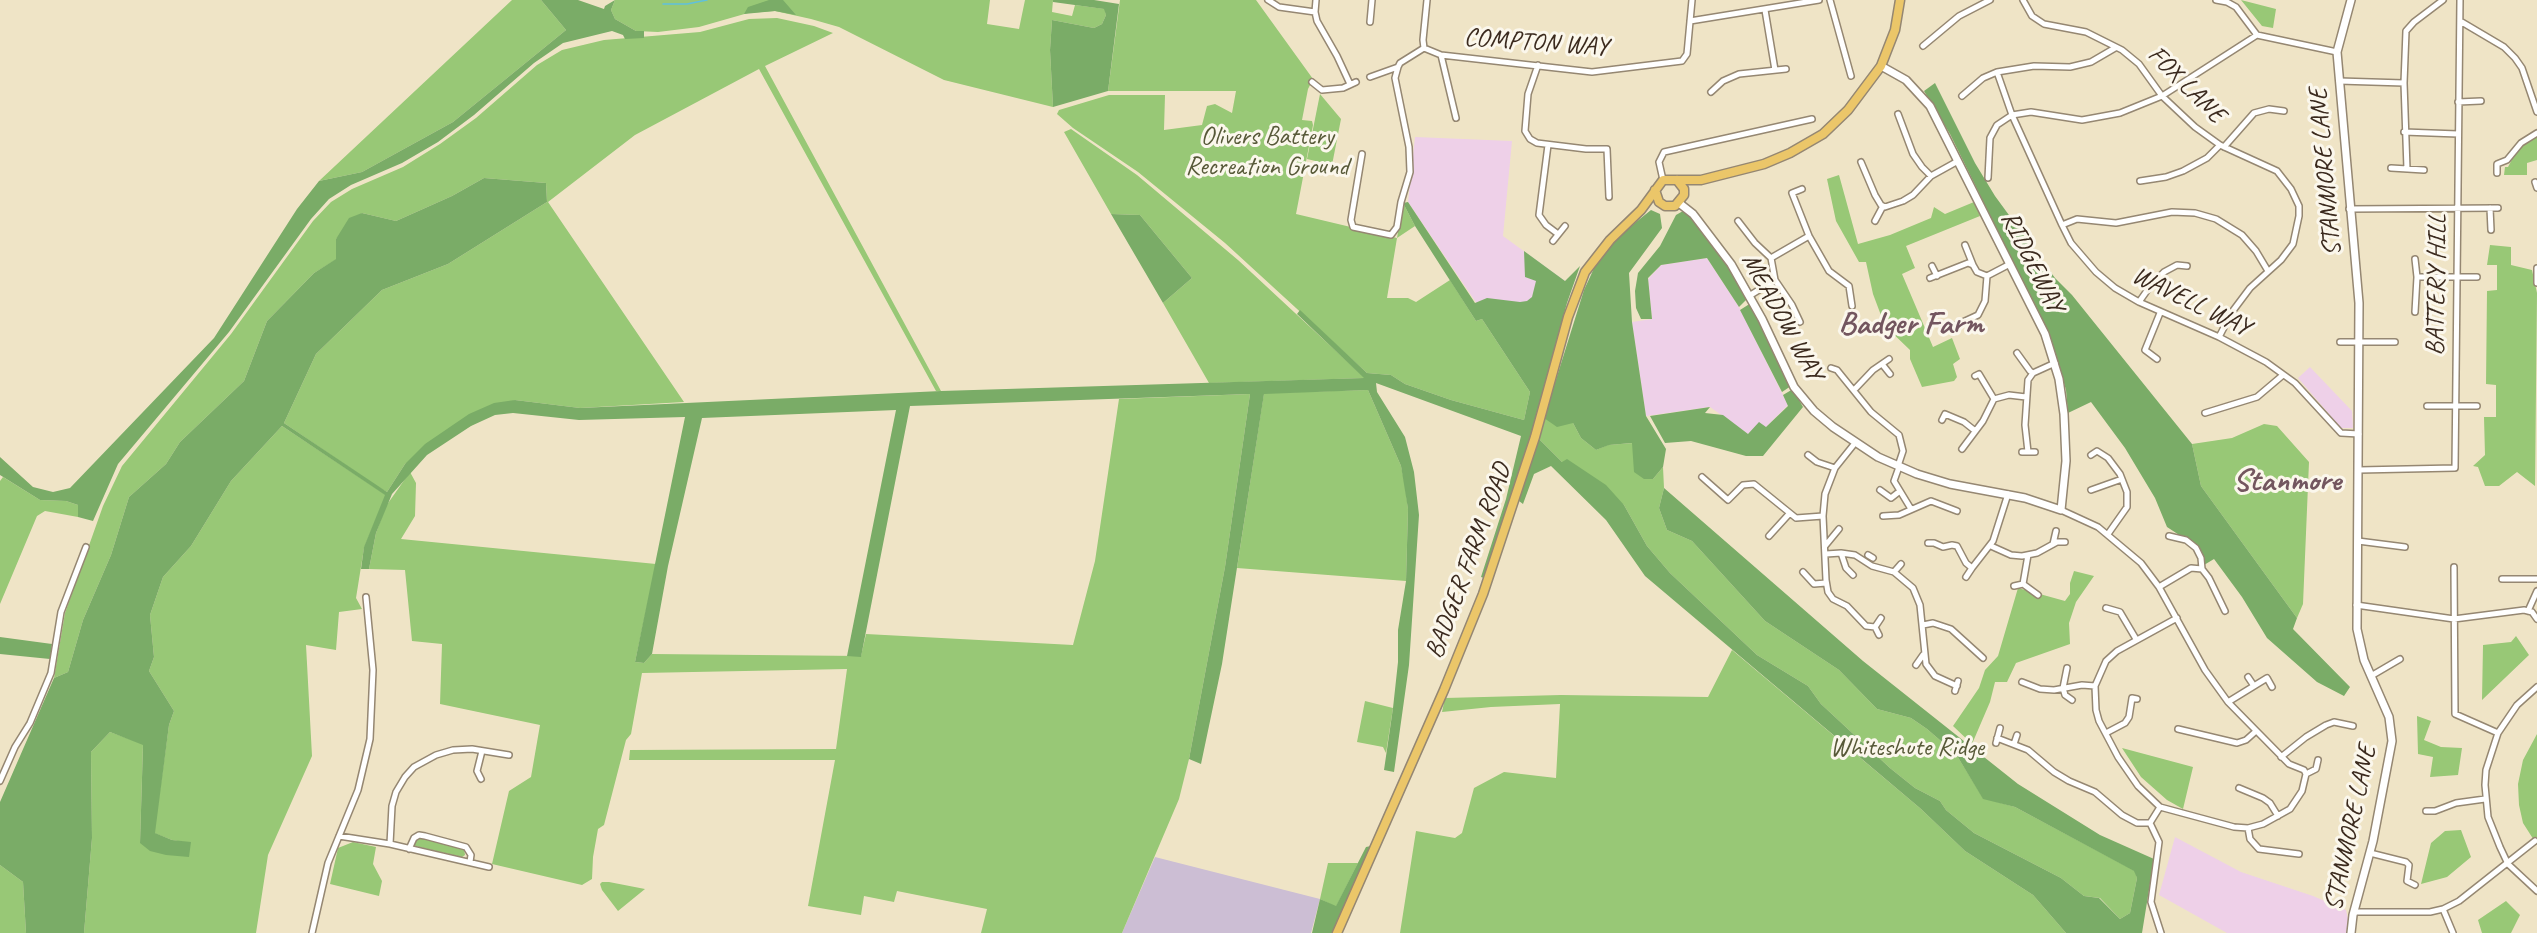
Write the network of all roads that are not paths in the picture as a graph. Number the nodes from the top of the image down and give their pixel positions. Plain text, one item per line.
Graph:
1 (1268, 0) edge
2 (1316, 0) edge
3 (1372, 0) edge
4 (1427, 0) edge
5 (1692, 0) edge
6 (1819, 0) edge
7 (1830, 0) edge
8 (1900, 0) edge
9 (1990, 0) edge
10 (2023, 0) edge
11 (2216, 0) edge
12 (2351, 0) edge
13 (2444, 0) edge
14 (2460, 0) edge
15 (1765, 10) junction
16 (1315, 12) junction
17 (1690, 21) junction
18 (2460, 21) junction
19 (1370, 22) dead end
20 (2257, 34) junction
21 (1923, 45) dead end
22 (1424, 48) junction
23 (2115, 48) junction
24 (2337, 52) junction
25 (1441, 55) junction
26 (1538, 65) junction
27 (1881, 66) junction
28 (1398, 67) junction
29 (1786, 69) dead end
30 (1775, 70) junction
31 (1996, 72) junction
32 (1851, 76) dead end
33 (1370, 77) dead end
34 (1312, 81) dead end
35 (2339, 81) junction
36 (2404, 84) junction
37 (1712, 92) dead end
38 (1962, 96) dead end
39 (2162, 96) junction
40 (2481, 101) dead end
41 (2458, 102) junction
42 (2284, 111) dead end
43 (2537, 112) edge
44 (1898, 114) dead end
45 (2012, 115) junction
46 (1456, 118) dead end
47 (1812, 119) dead end
48 (1910, 128) dead end
49 (1903, 130) junction
50 (2404, 132) junction
51 (2537, 133) edge
52 (2458, 134) junction
53 (1548, 145) junction
54 (2222, 146) junction
55 (1362, 154) dead end
56 (1958, 160) junction
57 (1861, 162) dead end
58 (2391, 168) dead end
59 (2407, 169) junction
60 (2424, 170) dead end
61 (2497, 173) dead end
62 (1874, 175) dead end
63 (1931, 176) junction
64 (1866, 178) junction
65 (1988, 178) dead end
66 (1663, 180) junction
67 (1677, 180) junction
68 (1701, 180) junction
69 (2140, 181) dead end
70 (1684, 189) junction
71 (1802, 189) dead end
72 (1655, 190) junction
73 (1609, 197) dead end
74 (1679, 203) junction
75 (1665, 206) junction
76 (1884, 206) junction
77 (2457, 208) junction
78 (2490, 208) junction
79 (2498, 208) dead end
80 (2349, 209) junction
81 (1641, 210) junction
82 (1738, 221) dead end
83 (1875, 221) dead end
84 (2062, 225) junction
85 (1565, 226) dead end
86 (2491, 230) dead end
87 (1558, 234) junction
88 (1809, 236) junction
89 (1553, 241) dead end
90 (1965, 245) dead end
91 (1771, 258) junction
92 (2415, 260) dead end
93 (2010, 264) junction
94 (1973, 265) junction
95 (1932, 266) dead end
96 (2187, 266) dead end
97 (2537, 268) edge
98 (2268, 271) junction
99 (1987, 276) junction
100 (2456, 276) junction
101 (2417, 277) junction
102 (2477, 277) dead end
103 (1775, 280) junction
104 (2537, 283) edge
105 (1749, 296) junction
106 (2139, 302) junction
107 (1852, 306) dead end
108 (2415, 312) dead end
109 (2160, 313) junction
110 (1800, 322) dead end
111 (1950, 327) dead end
112 (2219, 337) junction
113 (2340, 342) dead end
114 (2358, 342) junction
115 (2395, 342) dead end
116 (2017, 352) dead end
117 (1889, 359) dead end
118 (2157, 359) dead end
119 (2055, 363) junction
120 (1882, 364) junction
121 (1831, 368) dead end
122 (2033, 373) junction
123 (1890, 374) dead end
124 (2283, 375) junction
125 (1975, 376) dead end
126 (1854, 390) junction
127 (2026, 397) junction
128 (1994, 399) junction
129 (2427, 406) dead end
130 (2455, 406) junction
131 (2477, 406) dead end
132 (2205, 413) dead end
133 (1942, 420) dead end
134 (1974, 430) junction
135 (2359, 434) junction
136 (1959, 438) dead end
137 (1855, 442) junction
138 (1966, 442) junction
139 (2092, 443) dead end
140 (1962, 448) dead end
141 (2097, 451) junction
142 (2036, 452) dead end
143 (1808, 455) dead end
144 (2091, 455) dead end
145 (1899, 466) junction
146 (1835, 468) junction
147 (2359, 470) junction
148 (1702, 477) dead end
149 (2122, 479) junction
150 (1880, 490) dead end
151 (2091, 490) dead end
152 (1900, 491) junction
153 (2008, 494) junction
154 (1911, 509) junction
155 (2061, 510) junction
156 (1957, 511) dead end
157 (1789, 514) junction
158 (1823, 516) junction
159 (1883, 516) dead end
160 (1839, 529) dead end
161 (2056, 531) dead end
162 (2108, 534) junction
163 (1769, 536) dead end
164 (2169, 536) dead end
165 (2358, 541) junction
166 (2065, 542) dead end
167 (1928, 543) dead end
168 (2053, 544) junction
169 (1825, 546) junction
170 (1991, 546) junction
171 (86, 547) dead end
172 (2405, 548) dead end
173 (1841, 553) junction
174 (1826, 554) junction
175 (2028, 555) junction
176 (1871, 557) dead end
177 (1865, 562) junction
178 (1901, 564) dead end
179 (2454, 567) dead end
180 (1972, 568) junction
181 (2202, 569) junction
182 (1803, 572) dead end
183 (1894, 572) junction
184 (1853, 575) dead end
185 (1966, 577) dead end
186 (1916, 579) dead end
187 (2502, 579) dead end
188 (2537, 579) edge
189 (1826, 583) junction
190 (2024, 584) junction
191 (1910, 585) junction
192 (2014, 586) dead end
193 (2159, 587) junction
194 (2537, 591) edge
195 (2038, 595) dead end
196 (366, 597) dead end
197 (2219, 599) junction
198 (2213, 602) dead end
199 (2356, 605) junction
200 (2106, 608) dead end
201 (2528, 610) junction
202 (2225, 611) dead end
203 (1881, 618) dead end
204 (2177, 618) junction
205 (2454, 619) junction
206 (2537, 619) edge
207 (1923, 625) junction
208 (1875, 627) junction
209 (1879, 635) dead end
210 (2136, 639) junction
211 (1923, 655) junction
212 (1983, 658) dead end
213 (2400, 659) dead end
214 (1916, 665) dead end
215 (2067, 668) dead end
216 (2371, 676) junction
217 (2248, 677) dead end
218 (2022, 682) dead end
219 (1957, 686) dead end
220 (2095, 686) junction
221 (2254, 686) junction
222 (2272, 687) dead end
223 (2537, 687) edge
224 (2062, 688) junction
225 (2137, 699) dead end
226 (2072, 700) dead end
227 (2228, 702) junction
228 (2336, 715) dead end
229 (2334, 722) junction
230 (2353, 726) dead end
231 (2000, 728) dead end
232 (2178, 729) dead end
233 (2255, 732) junction
234 (2106, 733) junction
235 (2498, 733) junction
236 (2017, 735) dead end
237 (2014, 744) junction
238 (482, 751) junction
239 (509, 755) dead end
240 (2281, 757) junction
241 (2318, 760) dead end
242 (2306, 774) junction
243 (481, 779) dead end
244 (0, 781) edge
245 (2239, 789) dead end
246 (2486, 800) junction
247 (2160, 807) junction
248 (2426, 812) dead end
249 (2278, 816) junction
250 (2150, 823) junction
251 (2248, 828) junction
252 (339, 836) junction
253 (2535, 841) dead end
254 (390, 844) junction
255 (409, 849) junction
256 (2370, 853) junction
257 (2299, 854) dead end
258 (470, 862) junction
259 (2508, 864) junction
260 (489, 867) dead end
261 (2415, 885) dead end
262 (2537, 891) edge
263 (2443, 909) junction
264 (2354, 912) junction
265 (312, 933) edge
266 (1337, 933) edge
267 (2161, 933) edge
268 (2351, 933) edge
269 (2453, 933) edge

1 - 16 street
2 - 16 street
3 - 19 street
4 - 22 street
5 - 17 street, COMPTON WAY
6 - 15 street
7 - 32 street
8 - 27 main road
9 - 21 street
10 - 23 street, FOX LANE
11 - 20 street
12 - 24 street, STANMORE LANE
13 - 36 street
14 - 18 street, BATTERY HILL
15 - 17 street
15 - 30 street
16 - 34 street
17 - 26 street, COMPTON WAY
18 - 41 street, BATTERY HILL
18 - 43 street
20 - 24 street
20 - 39 street
22 - 25 street, COMPTON WAY
22 - 28 street
23 - 31 street
23 - 39 street, FOX LANE
24 - 35 street, STANMORE LANE
25 - 26 street, COMPTON WAY
25 - 46 street
26 - 53 street
27 - 56 street, RIDGEWAY
27 - 68 main road
28 - 33 street
28 - 55 street
29 - 30 street
30 - 37 street
31 - 38 street
31 - 45 street, WAVELL WAY
35 - 36 street
35 - 80 street, STANMORE LANE
36 - 50 street
39 - 45 street
39 - 54 street, FOX LANE
40 - 41 street
41 - 52 street, BATTERY HILL
42 - 54 street
44 - 49 street
45 - 65 street
45 - 84 street, WAVELL WAY
47 - 66 street
48 - 49 street
49 - 63 street
50 - 52 street
50 - 59 street
51 - 61 street
52 - 77 street, BATTERY HILL
53 - 73 street
53 - 87 street
54 - 69 street
54 - 98 street, FOX LANE
56 - 63 street
56 - 93 street, RIDGEWAY
57 - 64 street
58 - 59 street
59 - 60 street
62 - 64 street
63 - 76 street
64 - 76 street
66 - 67 main road
66 - 72 main road
67 - 68 main road
67 - 70 main road
68 - 70 main road
70 - 74 main road
71 - 88 street
72 - 75 main road
72 - 81 main road, BADGER FARM ROAD
74 - 75 main road
74 - 105 street, MEADOW WAY
75 - 81 main road
76 - 83 street
77 - 78 street
77 - 80 street
77 - 100 street, BATTERY HILL
78 - 79 street
78 - 86 street
80 - 114 street, STANMORE LANE
81 - 266 main road, BADGER FARM ROAD
82 - 91 street
84 - 98 street
84 - 106 street, WAVELL WAY
85 - 87 street
87 - 89 street
88 - 91 street
88 - 107 street
90 - 94 street
91 - 103 street
92 - 101 street
93 - 99 street
93 - 119 street, RIDGEWAY
94 - 95 street
94 - 99 street
96 - 106 street
97 - 104 street
98 - 112 street, FOX LANE
99 - 111 street
100 - 101 street
100 - 102 street
100 - 130 street, BATTERY HILL
101 - 108 street
103 - 105 street
103 - 110 street
105 - 137 street, MEADOW WAY
106 - 109 street, WAVELL WAY
109 - 112 street, WAVELL WAY
109 - 118 street
112 - 124 street, WAVELL WAY
113 - 114 street
114 - 115 street
114 - 135 street, STANMORE LANE
116 - 122 street
117 - 120 street
119 - 122 street
119 - 155 street, RIDGEWAY
120 - 123 street
120 - 126 street
121 - 126 street
122 - 127 street
124 - 132 street
124 - 135 street, WAVELL WAY
125 - 128 street
126 - 145 street
127 - 128 street
127 - 142 street
128 - 134 street
129 - 130 street
130 - 131 street
130 - 147 street, BATTERY HILL
133 - 134 street
134 - 138 street
135 - 147 street, STANMORE LANE
136 - 138 street
137 - 145 street, MEADOW WAY
137 - 146 street
138 - 140 street
139 - 141 street
141 - 144 street
141 - 149 street
143 - 146 street
145 - 152 street
145 - 153 street, MEADOW WAY
146 - 158 street
147 - 165 street, STANMORE LANE
148 - 157 street
149 - 151 street
149 - 162 street
150 - 152 street
152 - 154 street
153 - 155 street, MEADOW WAY
153 - 170 street
154 - 156 street
154 - 159 street
155 - 162 street
157 - 158 street
157 - 163 street
158 - 169 street
160 - 169 street
161 - 168 street
162 - 193 street
164 - 181 street
165 - 172 street
165 - 199 street, STANMORE LANE
166 - 168 street
167 - 180 street
168 - 175 street
169 - 174 street
170 - 175 street
170 - 180 street
171 - 244 street
173 - 174 street
173 - 177 street
173 - 184 street
174 - 189 street
175 - 190 street
176 - 177 street
177 - 183 street
178 - 183 street
179 - 205 street
180 - 185 street
181 - 193 street
181 - 197 street
182 - 189 street
183 - 191 street
186 - 191 street
187 - 188 street
189 - 208 street
190 - 192 street
190 - 195 street
191 - 207 street
193 - 204 street
194 - 201 street
196 - 252 street
197 - 198 street
197 - 202 street
199 - 205 street
199 - 216 street, STANMORE LANE
200 - 210 street
201 - 205 street
201 - 206 street
203 - 208 street
204 - 210 street
204 - 227 street
205 - 235 street
207 - 211 street
207 - 212 street
208 - 209 street
210 - 220 street
211 - 214 street
211 - 219 street
213 - 216 street
215 - 224 street
216 - 256 street, STANMORE LANE
217 - 221 street
218 - 224 street
220 - 224 street
220 - 234 street
221 - 222 street
221 - 227 street
223 - 235 street
224 - 226 street
225 - 234 street
227 - 233 street
228 - 229 street
229 - 230 street
229 - 240 street
231 - 237 street
232 - 233 street
233 - 240 street
234 - 247 street
235 - 246 street
236 - 237 street
237 - 250 street
238 - 239 street
238 - 243 street
238 - 254 street
240 - 242 street
241 - 242 street
242 - 249 street
245 - 249 street
246 - 248 street
246 - 259 street
247 - 250 street
247 - 251 street
249 - 251 street
250 - 267 street
251 - 257 street
252 - 254 street
252 - 265 street
253 - 259 street
254 - 255 street
255 - 258 street
255 - 258 street
256 - 261 street
256 - 264 street, STANMORE LANE
258 - 260 street
259 - 262 street
259 - 263 street
263 - 264 street
263 - 269 street
264 - 268 street, STANMORE LANE

